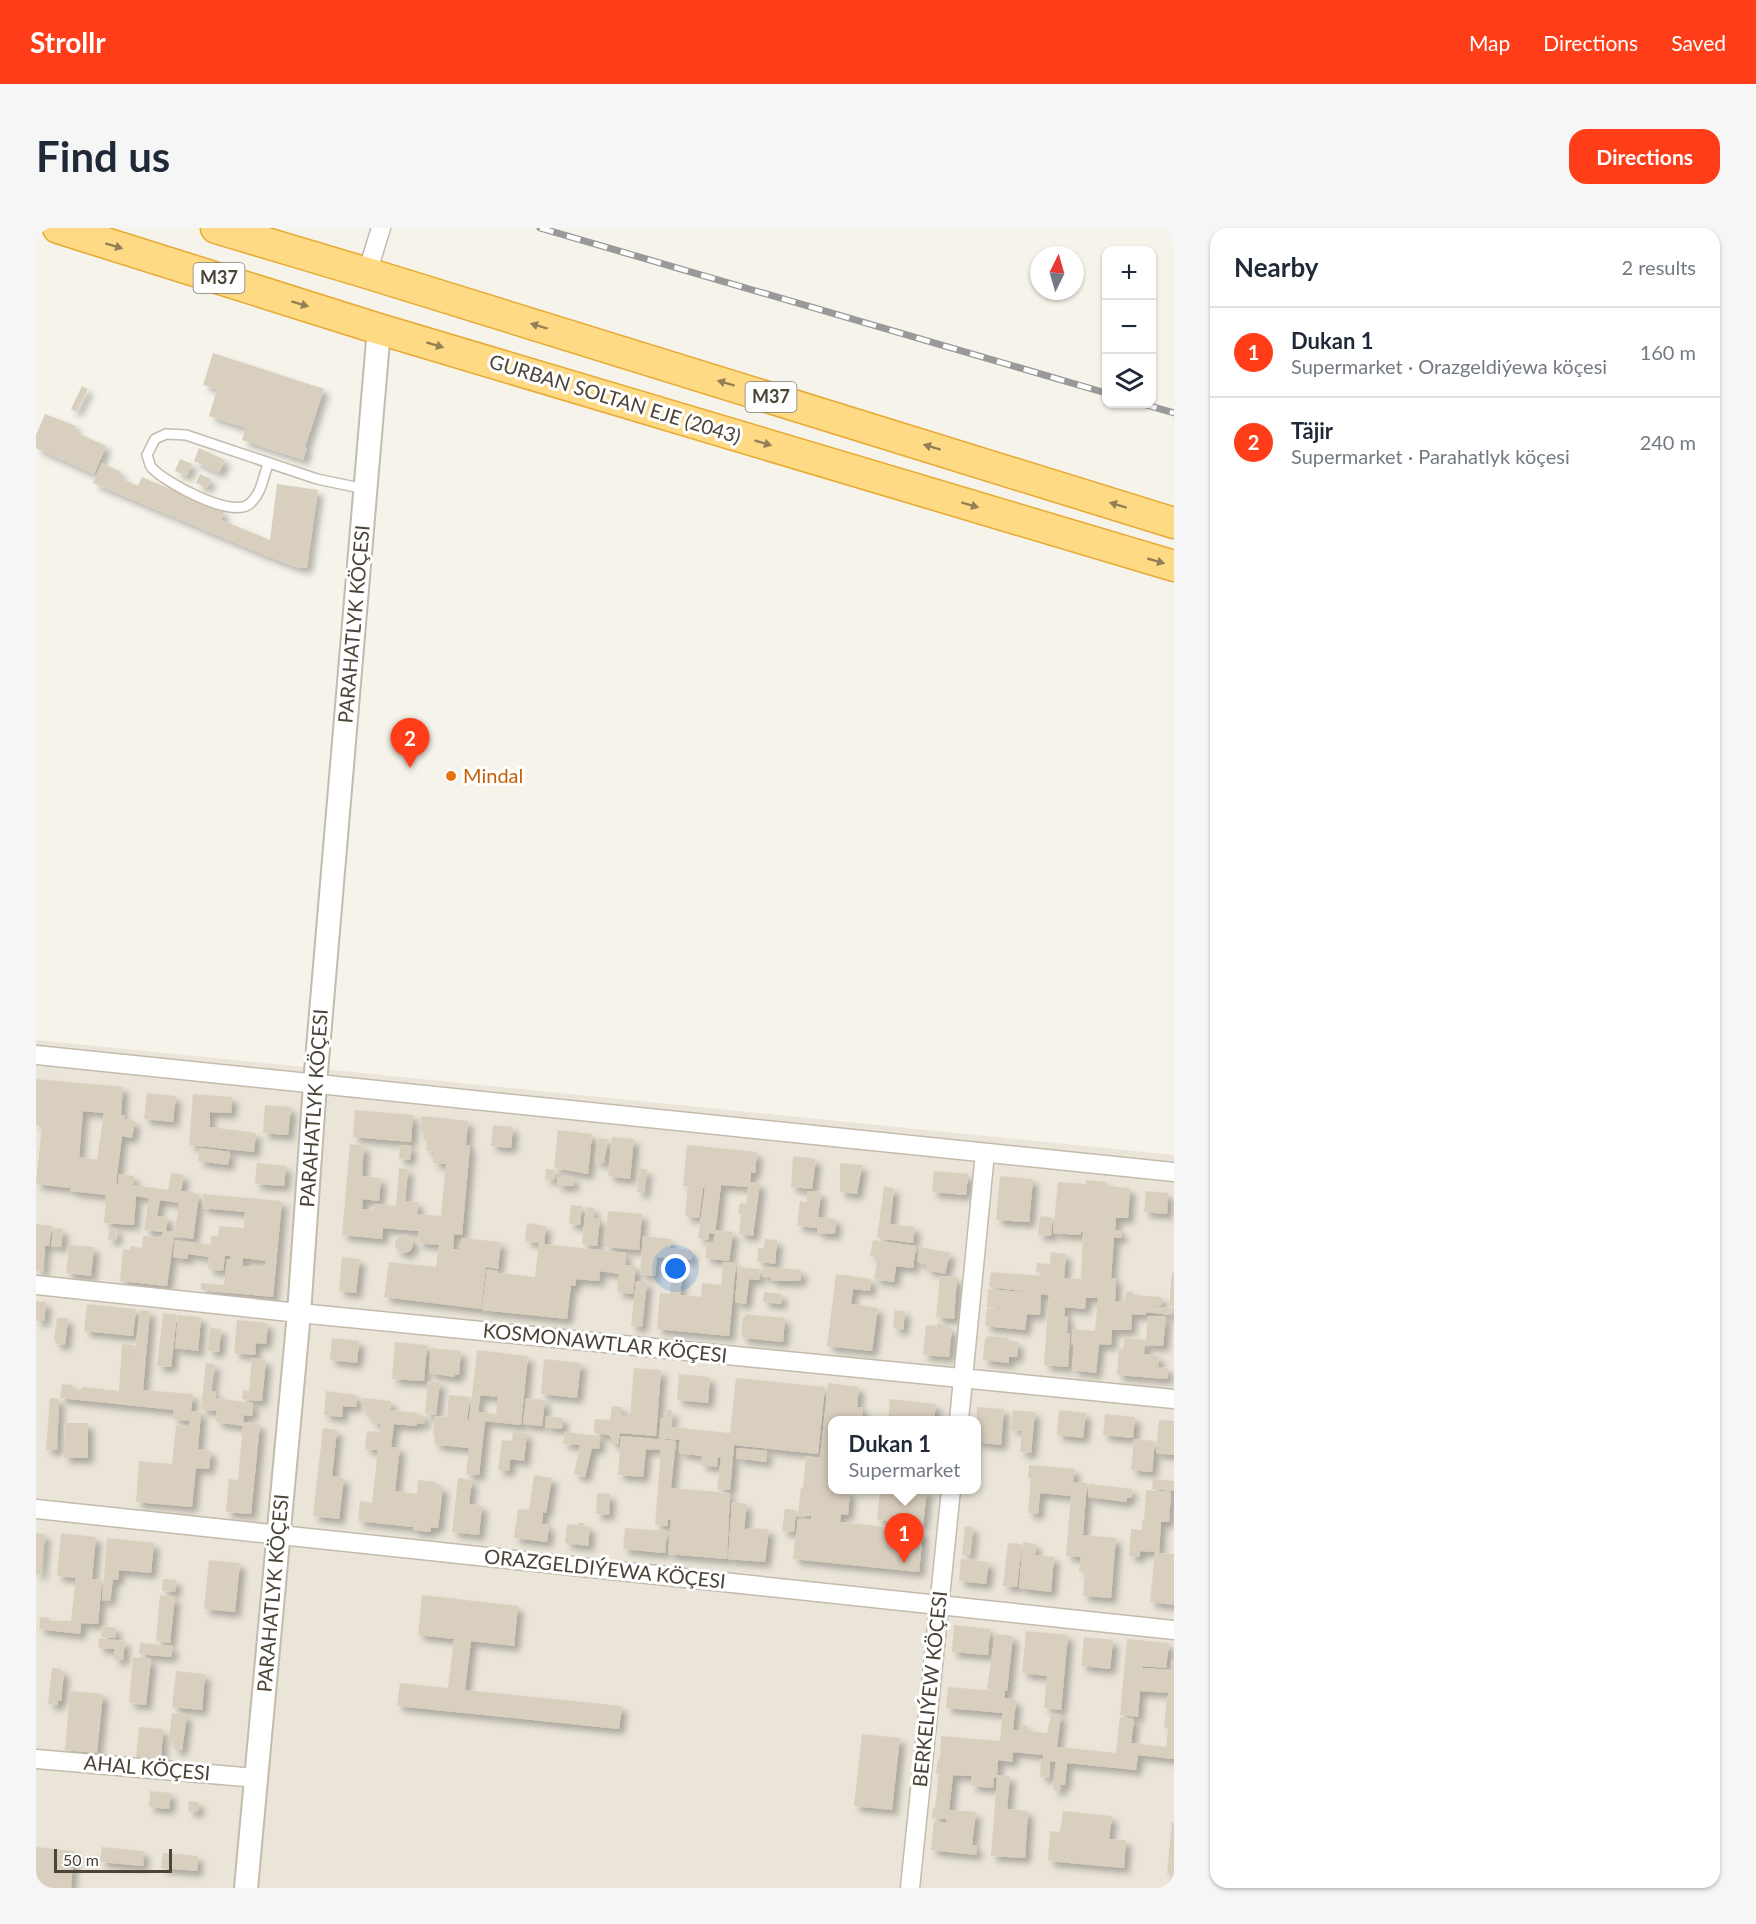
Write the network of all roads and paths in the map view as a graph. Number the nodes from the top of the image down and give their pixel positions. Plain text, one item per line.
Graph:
1 (58, 228) edge
2 (216, 228) edge
3 (381, 228) edge
4 (367, 273) junction
5 (379, 328) junction
6 (268, 464) junction
7 (365, 489) junction
8 (1174, 523) edge
9 (1174, 566) edge
10 (36, 1055) edge
11 (315, 1084) junction
12 (985, 1153) junction
13 (1174, 1172) edge
14 (36, 1285) edge
15 (299, 1313) junction
16 (964, 1378) junction
17 (1174, 1399) edge
18 (959, 1416) edge
19 (951, 1494) edge
20 (36, 1509) edge
21 (278, 1533) junction
22 (938, 1605) junction
23 (1174, 1630) edge
24 (36, 1759) edge
25 (257, 1778) junction
26 (246, 1888) edge
27 (910, 1888) edge
28 (915, 1888) edge

1 -> 5 highway, GURBAN SOLTAN EJE (2043) / M37
2 - 4 highway, M37
3 - 4 street
8 -> 4 highway, M37
5 - 7 street, PARAHATLYK KÖÇESI
5 -> 9 highway, GURBAN SOLTAN EJE (2043) / M37
6 - 6 lane
6 - 7 lane
7 - 11 street, PARAHATLYK KÖÇESI
10 - 11 street
11 - 12 street
11 - 15 street, PARAHATLYK KÖÇESI
12 - 13 street
12 - 16 street
14 - 15 street, KOSMONAWTLAR KÖÇESI
15 - 16 street, KOSMONAWTLAR KÖÇESI
15 - 21 street, PARAHATLYK KÖÇESI
16 - 17 street, KOSMONAWTLAR KÖÇESI
16 - 18 street
19 - 22 street, BERKELIÝEW KÖÇESI
20 - 21 street, ORAZGELDIÝEWA KÖÇESI
21 - 22 street, ORAZGELDIÝEWA KÖÇESI
21 - 25 street, PARAHATLYK KÖÇESI
22 - 23 street, ORAZGELDIÝEWA KÖÇESI
22 - 27 street, BERKELIÝEW KÖÇESI
24 - 25 street, AHAL KÖÇESI
25 - 26 street, PARAHATLYK KÖÇESI
27 - 28 street

